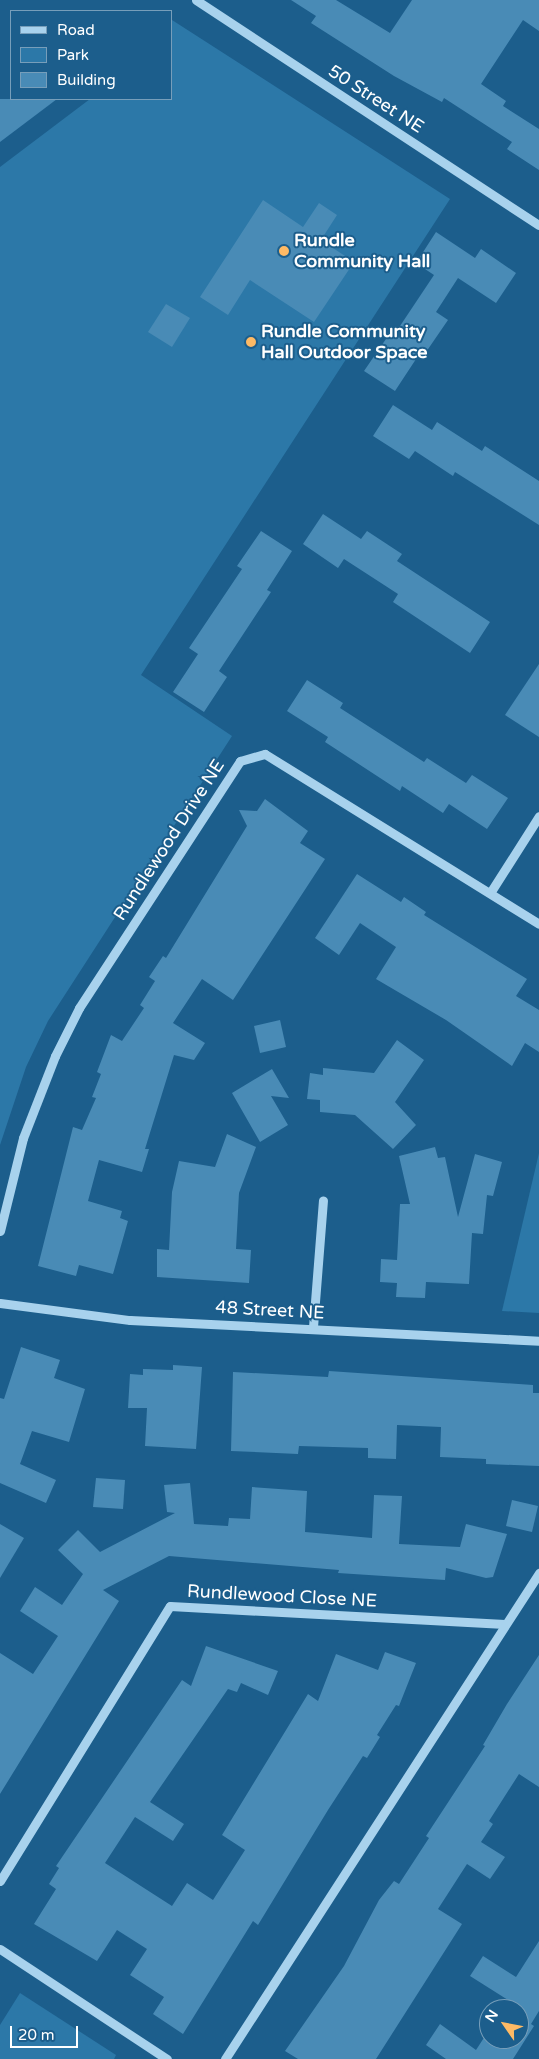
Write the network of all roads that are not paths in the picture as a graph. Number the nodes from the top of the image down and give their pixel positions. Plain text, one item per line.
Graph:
1 (196, 0) edge
2 (539, 225) edge
3 (539, 816) edge
4 (490, 893) junction
5 (539, 924) edge
6 (323, 1200) dead end
7 (0, 1231) edge
8 (0, 1303) edge
9 (313, 1327) junction
10 (539, 1341) edge
11 (539, 1573) edge
12 (505, 1624) junction
13 (0, 1880) edge
14 (0, 1949) edge
15 (167, 2059) edge
16 (225, 2059) edge

1 - 2 street, 50 Street NE
3 - 4 street
4 - 5 street, Rundlewood Drive NE
4 - 7 street, Rundlewood Drive NE
6 - 9 street
8 - 9 street, 48 Street NE
9 - 10 street, 48 Street NE
11 - 12 street
12 - 13 street, Rundlewood Close NE
12 - 16 street
14 - 15 street

